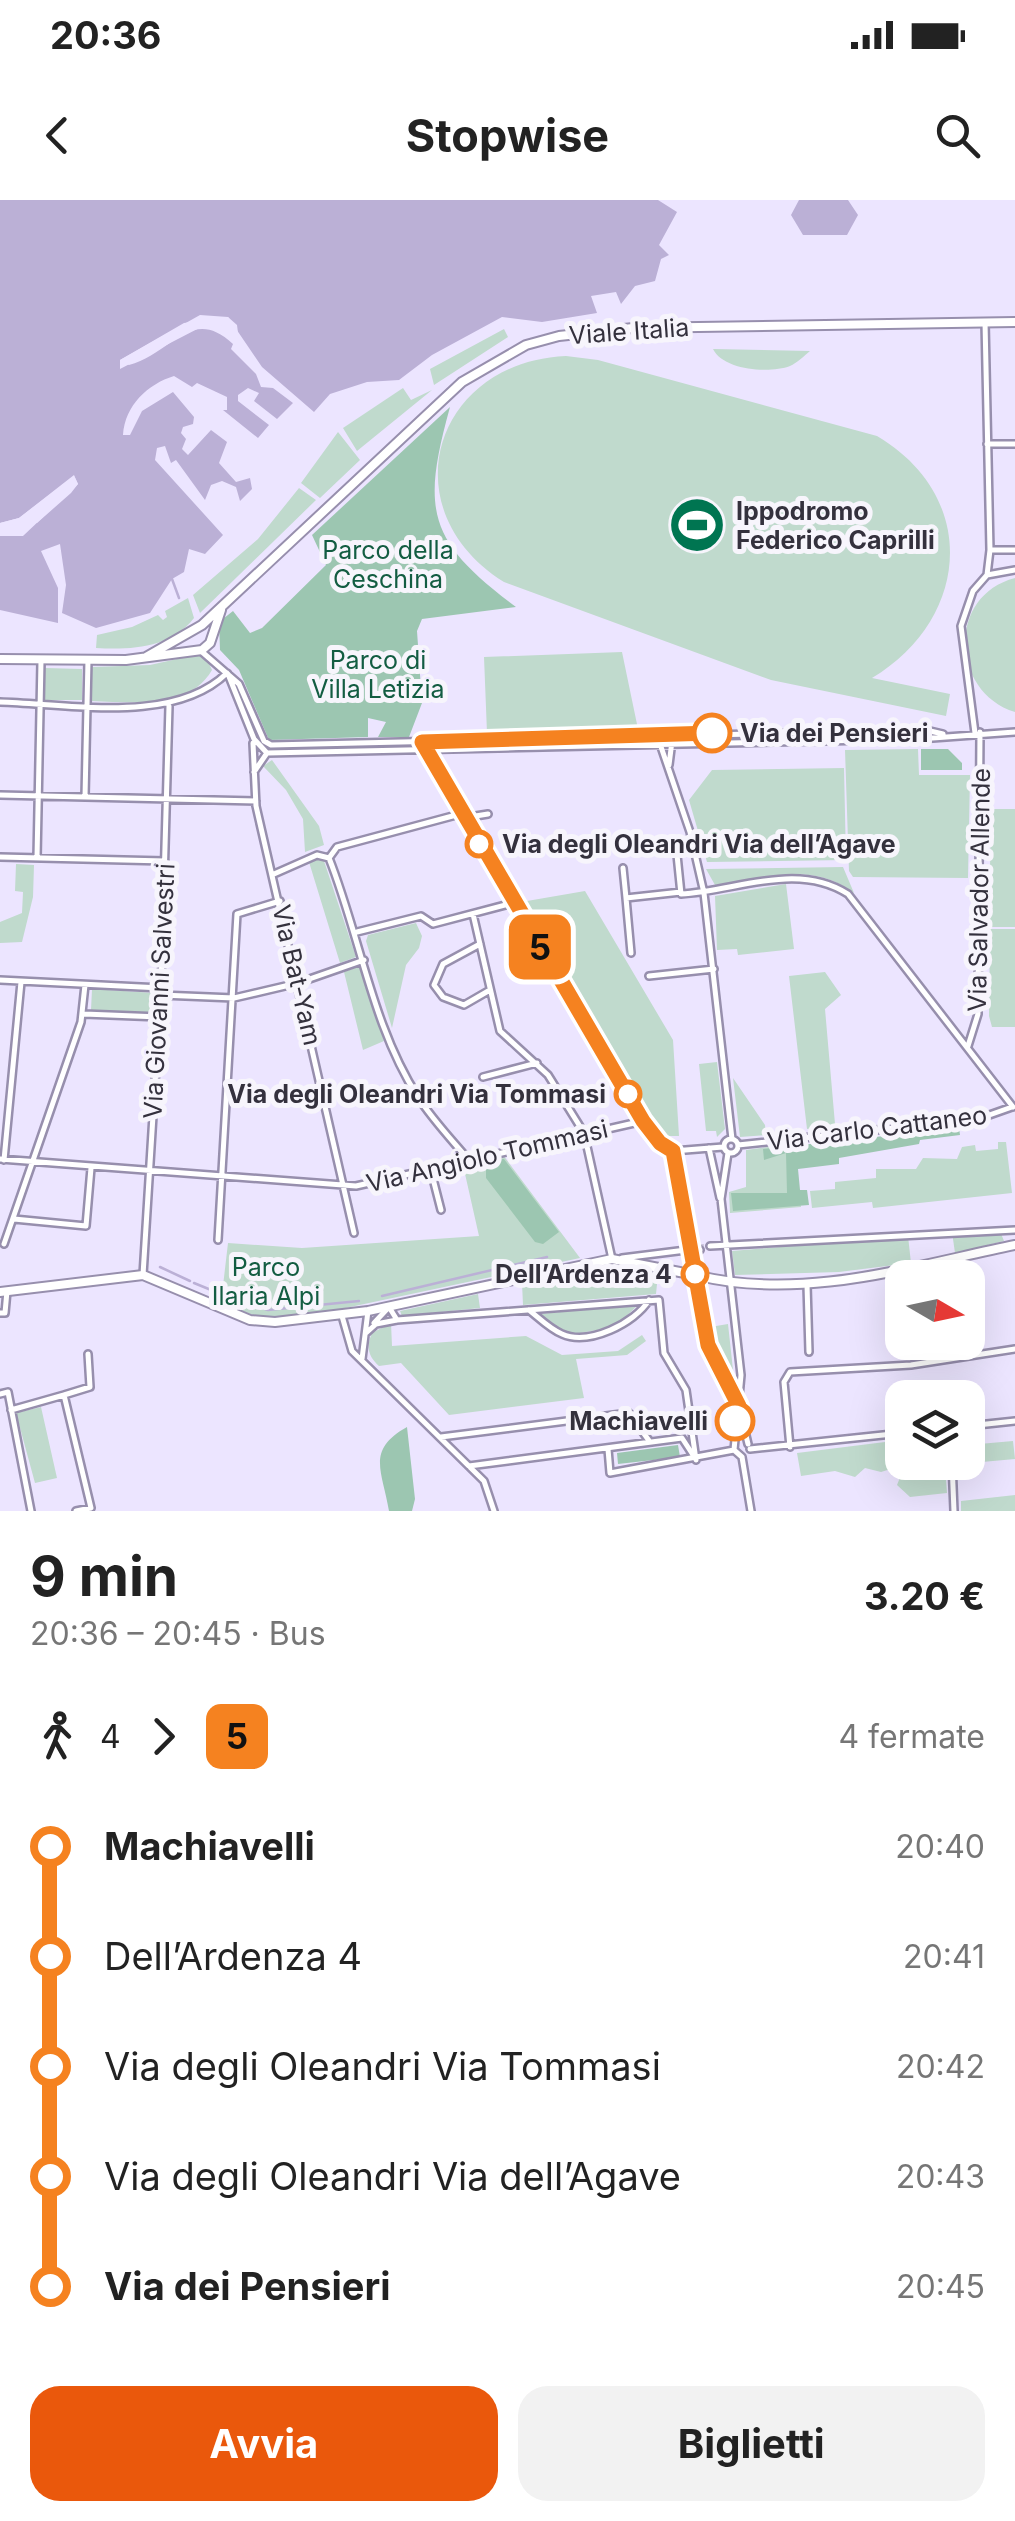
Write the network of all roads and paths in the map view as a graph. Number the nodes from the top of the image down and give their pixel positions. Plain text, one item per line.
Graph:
1 (985, 322) junction
2 (1015, 322) edge
3 (987, 444) junction
4 (1015, 444) edge
5 (990, 550) junction
6 (1015, 550) edge
7 (1015, 570) edge
8 (987, 575) junction
9 (223, 606) junction
10 (198, 628) junction
11 (190, 635) junction
12 (210, 639) junction
13 (198, 650) junction
14 (146, 657) junction
15 (0, 659) edge
16 (41, 660) junction
17 (88, 660) junction
18 (218, 662) junction
19 (228, 674) junction
20 (0, 702) edge
21 (40, 703) junction
22 (87, 705) junction
23 (169, 706) junction
24 (1015, 732) edge
25 (978, 733) junction
26 (656, 735) junction
27 (254, 739) junction
28 (672, 739) junction
29 (422, 742) junction
30 (657, 744) junction
31 (424, 750) junction
32 (267, 753) junction
33 (668, 768) junction
34 (253, 774) junction
35 (0, 796) edge
36 (39, 796) junction
37 (85, 797) junction
38 (167, 799) junction
39 (256, 801) junction
40 (488, 814) dead end
41 (462, 816) junction
42 (676, 844) dead end
43 (0, 857) edge
44 (37, 858) junction
45 (329, 858) junction
46 (165, 861) junction
47 (623, 868) dead end
48 (274, 874) junction
49 (680, 892) junction
50 (704, 893) junction
51 (626, 898) junction
52 (280, 901) junction
53 (513, 903) junction
54 (473, 914) junction
55 (357, 932) junction
56 (480, 944) junction
57 (631, 953) dead end
58 (364, 960) junction
59 (714, 969) junction
60 (649, 976) dead end
61 (0, 980) edge
62 (21, 982) junction
63 (298, 982) junction
64 (85, 985) junction
65 (490, 990) junction
66 (161, 992) junction
67 (234, 998) junction
68 (84, 1014) junction
69 (160, 1018) junction
70 (968, 1046) junction
71 (536, 1062) junction
72 (484, 1077) dead end
73 (1014, 1107) edge
74 (643, 1121) junction
75 (584, 1133) junction
76 (732, 1139) junction
77 (738, 1145) junction
78 (709, 1148) junction
79 (726, 1150) junction
80 (673, 1151) junction
81 (468, 1158) junction
82 (2, 1159) edge
83 (34, 1162) junction
84 (91, 1167) junction
85 (430, 1167) junction
86 (150, 1172) junction
87 (222, 1177) junction
88 (345, 1186) junction
89 (721, 1199) junction
90 (441, 1210) dead end
91 (14, 1219) junction
92 (1015, 1230) edge
93 (354, 1233) dead end
94 (218, 1240) dead end
95 (4, 1244) dead end
96 (1015, 1245) edge
97 (725, 1246) junction
98 (712, 1247) tunnel mouth
99 (686, 1250) dead end
100 (612, 1259) junction
101 (143, 1275) junction
102 (807, 1282) junction
103 (730, 1284) junction
104 (5, 1292) edge
105 (648, 1300) junction
106 (389, 1307) junction
107 (529, 1310) junction
108 (368, 1311) junction
109 (0, 1312) edge
110 (342, 1316) junction
111 (397, 1320) junction
112 (368, 1330) junction
113 (1015, 1349) edge
114 (810, 1352) dead end
115 (88, 1354) dead end
116 (362, 1359) junction
117 (0, 1394) edge
118 (64, 1395) junction
119 (739, 1406) junction
120 (11, 1410) junction
121 (1015, 1420) edge
122 (985, 1424) edge
123 (885, 1435) edge
124 (441, 1436) junction
125 (650, 1442) junction
126 (735, 1446) junction
127 (749, 1447) junction
128 (790, 1447) junction
129 (608, 1448) junction
130 (742, 1457) junction
131 (696, 1460) junction
132 (468, 1466) junction
133 (953, 1480) edge
134 (31, 1511) edge
135 (76, 1511) edge
136 (494, 1511) edge
137 (751, 1511) edge
138 (954, 1511) edge

1 - 2 main road, Viale Italia
1 - 3 street
1 - 9 main road, Viale Italia
3 - 4 street
3 - 5 street
5 - 6 street
5 - 8 street
7 - 8 street
8 - 25 street, Via Salvador Allende
9 - 10 main road, Viale Italia
9 - 12 main road, Viale Italia
10 - 11 main road, Viale Italia
10 - 12 main road
11 - 13 main road
11 - 14 main road
12 - 13 main road
12 - 18 street
13 - 14 main road
13 - 18 street
14 - 17 main road
15 - 16 main road
16 - 17 main road
16 - 21 street
17 - 22 street
18 - 19 street
19 - 23 street
19 - 27 street
19 - 29 street
20 - 21 street
21 - 22 street
21 - 36 street
22 - 23 street
22 - 37 street
23 - 38 street, Via Giovanni Salvestri
24 - 25 street
25 - 28 street
25 - 70 street, Via Salvador Allende
26 - 28 street
26 - 29 street
26 - 30 street
27 - 32 street
27 - 34 street, Via Bat-Yam
28 - 30 street
28 - 33 street
29 - 31 street
30 - 31 street
30 - 33 street
31 - 32 street
31 - 41 street
32 - 34 street
33 - 50 street
34 - 39 street, Via Bat-Yam
35 - 36 street
36 - 37 street
36 - 44 street
37 - 38 street
38 - 39 street
38 - 46 street, Via Giovanni Salvestri
39 - 48 street, Via Bat-Yam
40 - 41 street
41 - 45 street
41 - 53 street
42 - 49 street
43 - 44 street
44 - 46 street
45 - 48 street
45 - 55 street
46 - 66 street, Via Giovanni Salvestri
47 - 51 street
48 - 52 street, Via Bat-Yam
49 - 50 street
49 - 51 street
50 - 59 street
50 - 70 street
51 - 57 street
52 - 63 street, Via Bat-Yam
52 - 67 street
53 - 54 street
53 - 74 street
54 - 55 street
54 - 56 street
55 - 58 street
56 - 65 street
56 - 65 street
58 - 63 street
58 - 81 street
59 - 60 street
59 - 76 street
61 - 62 street
62 - 64 street
62 - 82 street
63 - 67 street
63 - 88 street, Via Bat-Yam
64 - 66 street
64 - 68 street
65 - 71 street
66 - 67 street
66 - 69 street, Via Giovanni Salvestri
67 - 87 street
68 - 69 street
68 - 83 street
69 - 86 street, Via Giovanni Salvestri
70 - 73 street
71 - 72 street
71 - 75 street
73 - 77 street, Via Carlo Cattaneo
74 - 75 street, Via Angiolo Tommasi
74 - 80 street
75 - 81 street, Via Angiolo Tommasi
75 - 100 street
76 - 77 street
76 - 79 street
77 - 79 street
78 - 79 street
78 - 80 street
78 - 89 street
79 - 89 street
80 - 119 street, bridge
81 - 85 street, Via Angiolo Tommasi
82 - 83 street, Via Angiolo Tommasi
83 - 84 street, Via Angiolo Tommasi
83 - 91 street
84 - 86 street, Via Angiolo Tommasi
84 - 91 street
85 - 88 street, Via Angiolo Tommasi
85 - 90 street
86 - 87 street, Via Angiolo Tommasi
86 - 101 street, Via Giovanni Salvestri
87 - 88 street, Via Angiolo Tommasi
87 - 94 street
88 - 93 street, Via Bat-Yam
89 - 97 street
91 - 95 street
92 - 97 street
96 - 102 main road
97 - 98 street
97 - 103 street
99 - 100 street
100 - 103 main road
100 - 106 main road
101 - 104 main road
101 - 110 main road
102 - 103 main road
102 - 114 street
103 - 119 street
104 - 109 street
105 - 107 street
105 - 107 street
105 - 131 street
106 - 108 main road
106 - 111 street
106 - 112 street
107 - 111 street
108 - 110 main road
108 - 112 street
110 - 116 street
111 - 112 street
112 - 116 street
113 - 128 street
115 - 118 street
116 - 124 street
117 - 120 street
118 - 120 street
118 - 135 street
119 - 126 street
119 - 127 street
120 - 134 street
121 - 122 street
123 - 128 street
124 - 125 street
124 - 132 street
125 - 129 street
125 - 131 street
126 - 127 street
126 - 130 street
126 - 131 street
127 - 128 street
127 - 130 street
129 - 131 street
129 - 132 street
130 - 137 street
132 - 136 street
133 - 138 street

